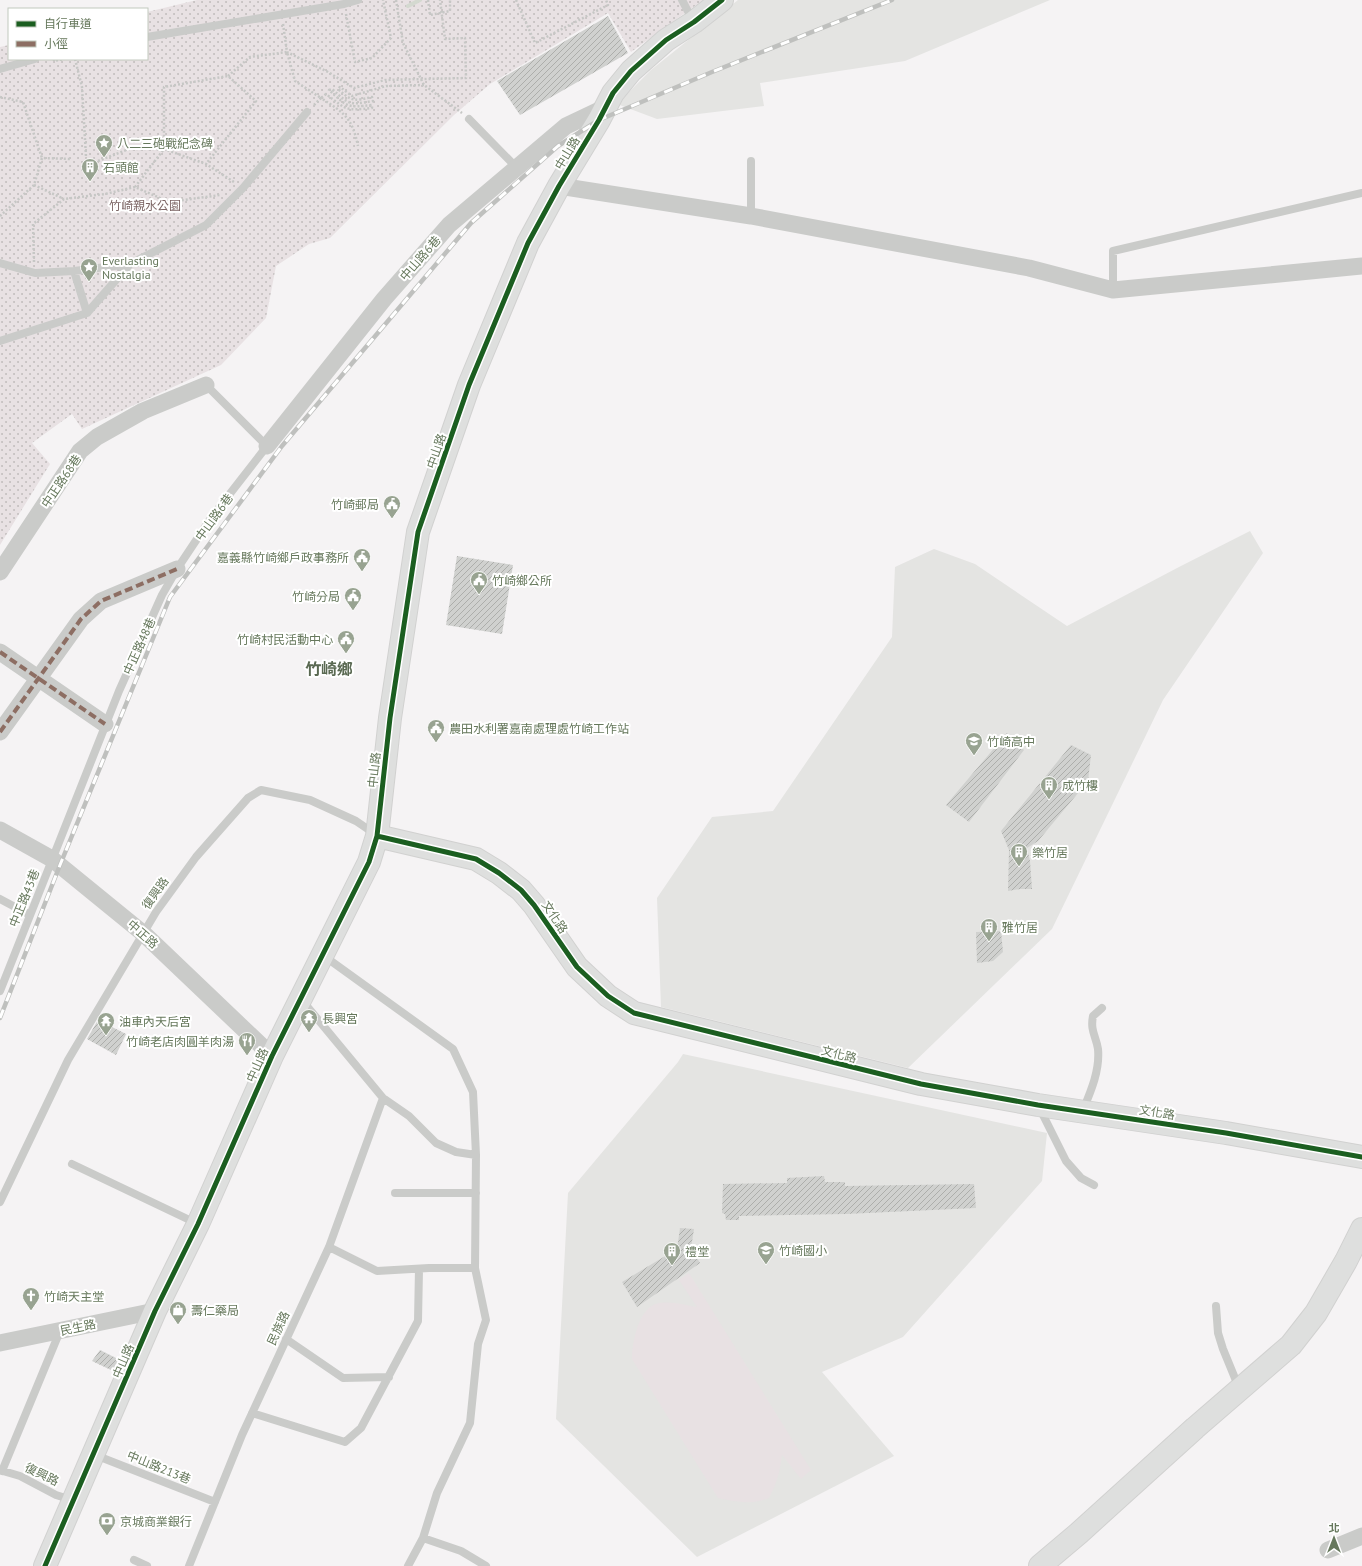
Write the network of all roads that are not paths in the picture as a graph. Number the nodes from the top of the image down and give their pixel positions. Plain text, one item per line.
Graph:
1 (358, 0) edge
2 (682, 0) edge
3 (722, 0) edge
4 (694, 22) junction
5 (148, 37) edge
6 (32, 60) edge
7 (0, 69) edge
8 (606, 107) junction
9 (307, 112) road end
10 (469, 119) road end
11 (751, 161) dead end
12 (516, 167) junction
13 (559, 186) junction
14 (1362, 194) edge
15 (751, 216) junction
16 (0, 264) edge
17 (130, 264) junction
18 (1362, 266) edge
19 (74, 271) junction
20 (1113, 290) junction
21 (87, 314) junction
22 (0, 341) edge
23 (206, 386) joint
24 (267, 446) junction
25 (177, 569) junction
26 (0, 572) edge
27 (0, 652) edge
28 (38, 679) junction
29 (105, 724) junction
30 (0, 732) edge
31 (0, 830) edge
32 (377, 836) junction
33 (52, 859) junction
34 (0, 899) edge
35 (30, 915) junction
36 (144, 934) junction
37 (322, 955) junction
38 (0, 991) edge
39 (300, 998) junction
40 (1102, 1008) dead end
41 (272, 1056) junction
42 (383, 1098) junction
43 (1038, 1105) junction
44 (1083, 1110) junction
45 (476, 1155) junction
46 (1362, 1157) edge
47 (72, 1164) dead end
48 (1094, 1185) dead end
49 (395, 1194) dead end
50 (476, 1194) junction
51 (0, 1202) edge
52 (198, 1224) junction
53 (1362, 1228) edge
54 (329, 1247) junction
55 (475, 1268) junction
56 (419, 1269) junction
57 (1216, 1306) dead end
58 (155, 1311) junction
59 (61, 1330) junction
60 (286, 1339) junction
61 (0, 1343) edge
62 (389, 1377) junction
63 (1239, 1389) junction
64 (252, 1413) junction
65 (94, 1454) junction
66 (1, 1470) edge
67 (73, 1500) junction
68 (216, 1502) junction
69 (1362, 1536) edge
70 (423, 1538) junction
71 (1328, 1550) dead end
72 (134, 1560) dead end
73 (45, 1566) edge
74 (147, 1566) edge
75 (189, 1566) edge
76 (408, 1566) edge
77 (486, 1566) edge
78 (1040, 1566) edge

1 - 5 lane
2 - 4 lane
3 - 4 street, 中山路
4 - 8 street, 中山路
6 - 7 lane
8 - 12 street, 中山路6巷
8 - 13 street, 中山路
9 - 17 lane
10 - 12 lane
11 - 15 lane
12 - 24 street, 中山路6巷
13 - 15 street
13 - 32 street, 中山路
14 - 20 lane
15 - 20 street
16 - 19 lane
17 - 19 lane
17 - 21 lane
18 - 20 street
19 - 21 lane
21 - 22 lane
23 - 24 lane
23 - 26 street, 中正路68巷
24 - 25 lane, 中山路6巷
25 - 28 street
25 - 29 lane, 中正路48巷
27 - 28 street
28 - 29 street
28 - 30 street
29 - 33 lane, 中正路48巷
31 - 33 street, 中正路
32 - 36 lane, 復興路
32 - 37 street, 中山路
32 - 43 street, 文化路
33 - 35 lane, 中正路43巷
33 - 36 street, 中正路
34 - 35 lane
35 - 38 lane, 中正路43巷
36 - 41 street, 中正路
36 - 51 lane, 復興路
37 - 39 street, 中山路
37 - 45 lane
39 - 41 street, 中山路
39 - 42 lane
40 - 44 lane
41 - 52 street, 中山路
42 - 45 lane
42 - 54 lane, 民族路
43 - 44 street, 文化路
43 - 48 lane
44 - 46 street, 文化路
45 - 50 lane
47 - 52 lane
49 - 50 lane
50 - 55 lane
52 - 58 street, 中山路
53 - 63 street
54 - 56 lane
54 - 60 lane, 民族路
55 - 56 lane
55 - 70 lane
56 - 62 lane
57 - 63 lane
58 - 59 street, 民生路
58 - 65 street, 中山路
59 - 61 street, 民生路
59 - 66 lane
60 - 62 lane
60 - 64 lane, 民族路
62 - 64 lane
63 - 78 street
64 - 68 lane, 民族路
65 - 67 street, 中山路
65 - 68 lane, 中山路213巷
66 - 67 lane, 復興路
67 - 73 street, 中山路
68 - 75 lane, 民族路
69 - 71 street
70 - 76 lane
70 - 77 lane
72 - 74 lane

